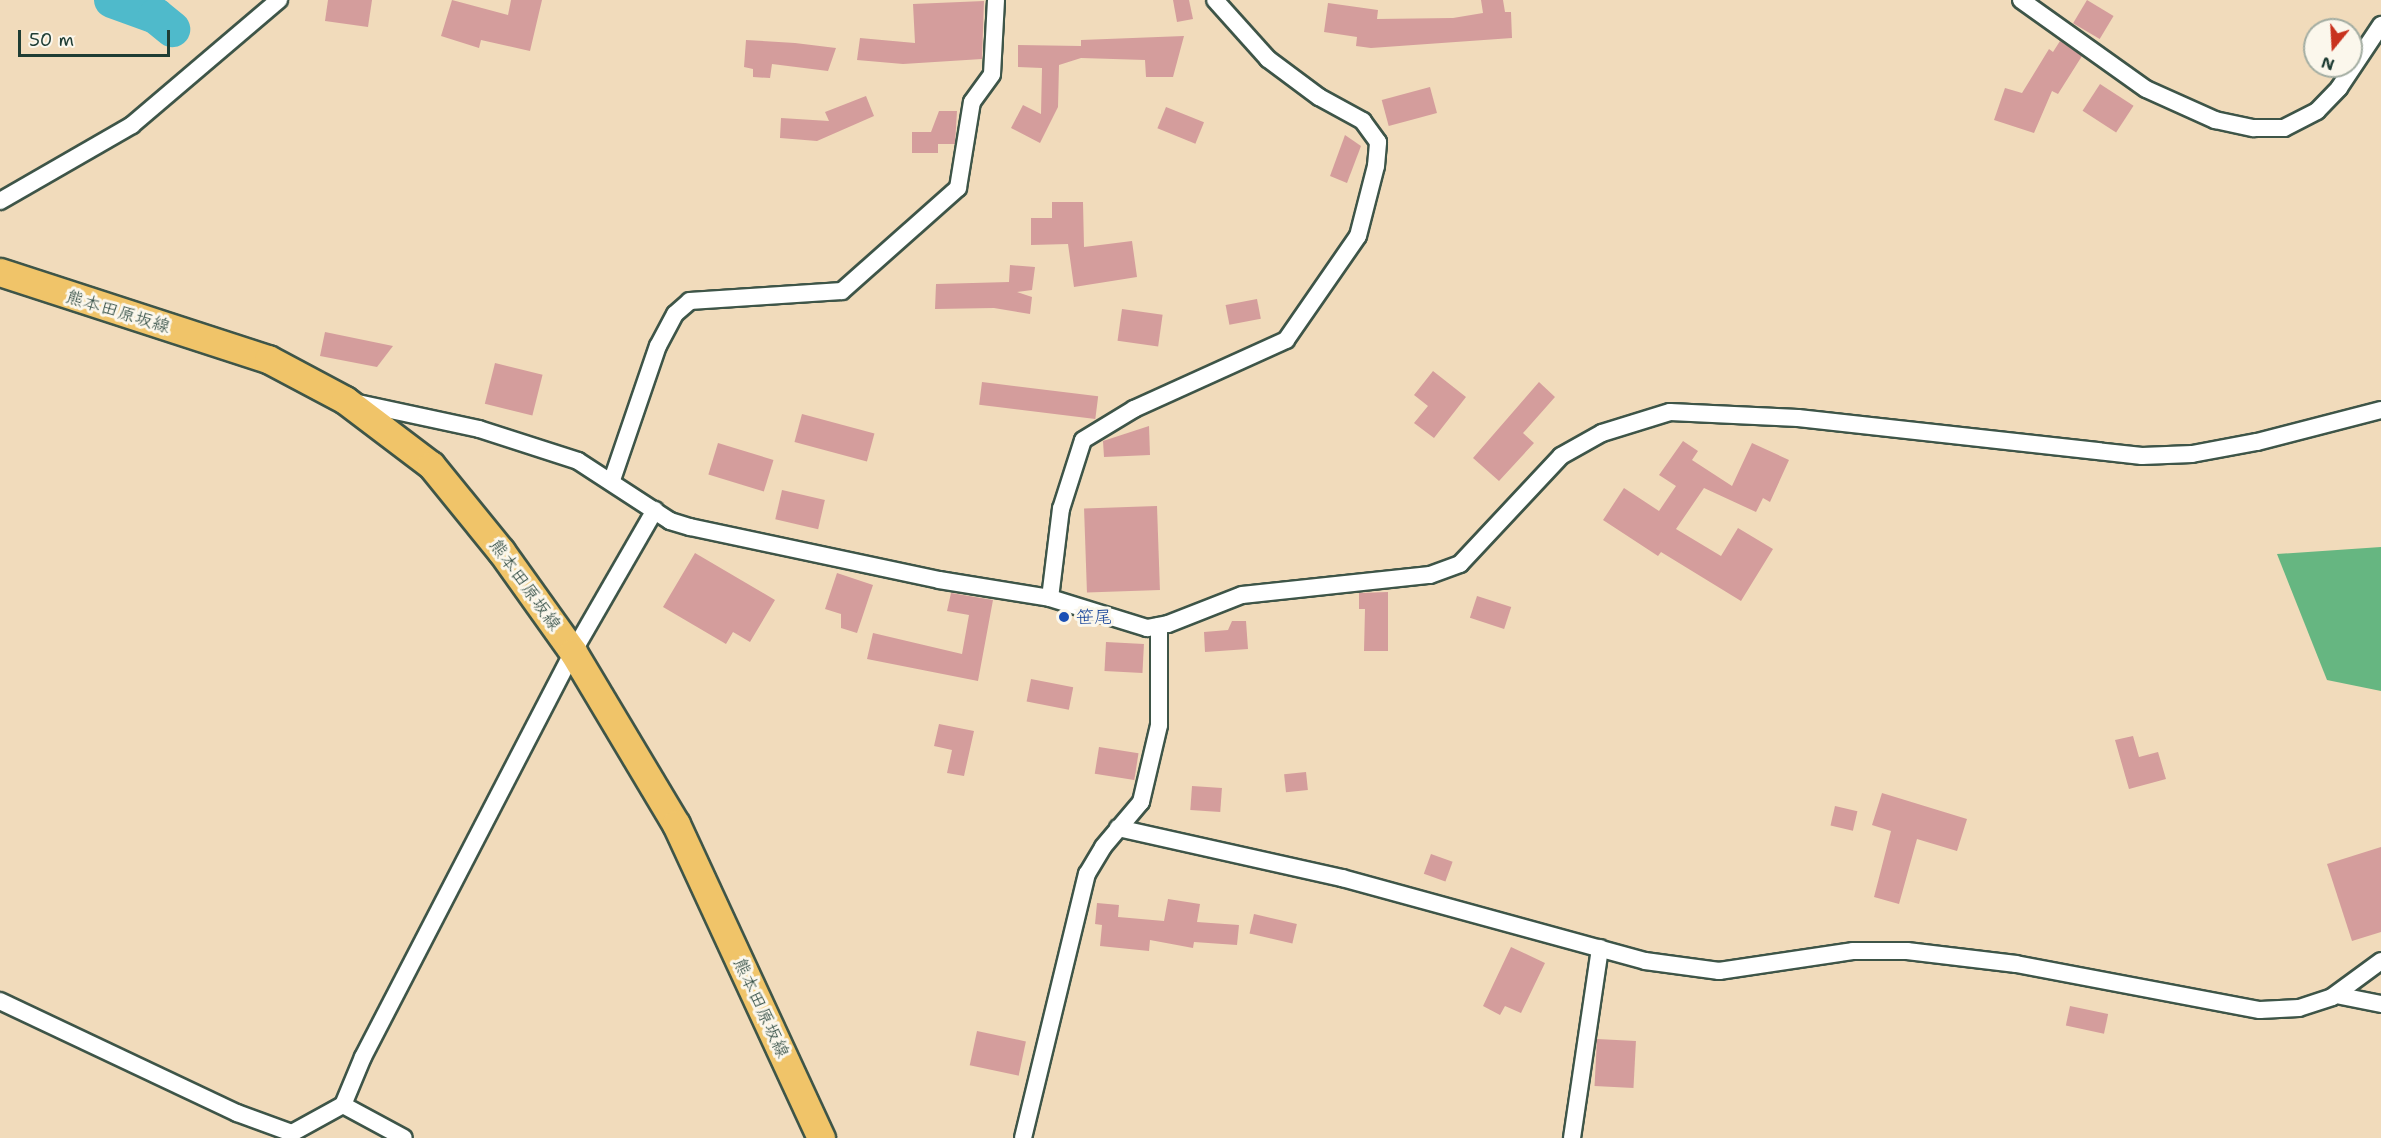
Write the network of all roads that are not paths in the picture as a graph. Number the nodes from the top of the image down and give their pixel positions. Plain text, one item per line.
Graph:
1 (279, 0) edge
2 (996, 0) edge
3 (1215, 0) edge
4 (2021, 0) edge
5 (2381, 25) edge
6 (0, 201) edge
7 (0, 272) edge
8 (345, 400) junction
9 (2381, 410) edge
10 (612, 480) junction
11 (656, 510) junction
12 (1050, 598) junction
13 (1159, 626) junction
14 (573, 652) junction
15 (1118, 828) junction
16 (1600, 948) junction
17 (2381, 961) edge
18 (2336, 995) junction
19 (0, 1001) edge
20 (2381, 1004) edge
21 (343, 1106) junction
22 (404, 1138) edge
23 (821, 1138) edge
24 (1023, 1138) edge
25 (1572, 1138) edge

1 - 6 street
2 - 10 street
3 - 12 street
4 - 5 street
7 - 8 main road, 熊本田原坂線
8 - 10 street
8 - 14 main road, 熊本田原坂線
9 - 13 street
10 - 11 street
11 - 12 street
11 - 14 street
12 - 13 street
13 - 15 street
14 - 21 street
14 - 23 main road, 熊本田原坂線
15 - 16 street
15 - 24 street
16 - 18 street
16 - 25 street
17 - 18 street
18 - 20 street
19 - 21 street
21 - 22 street

